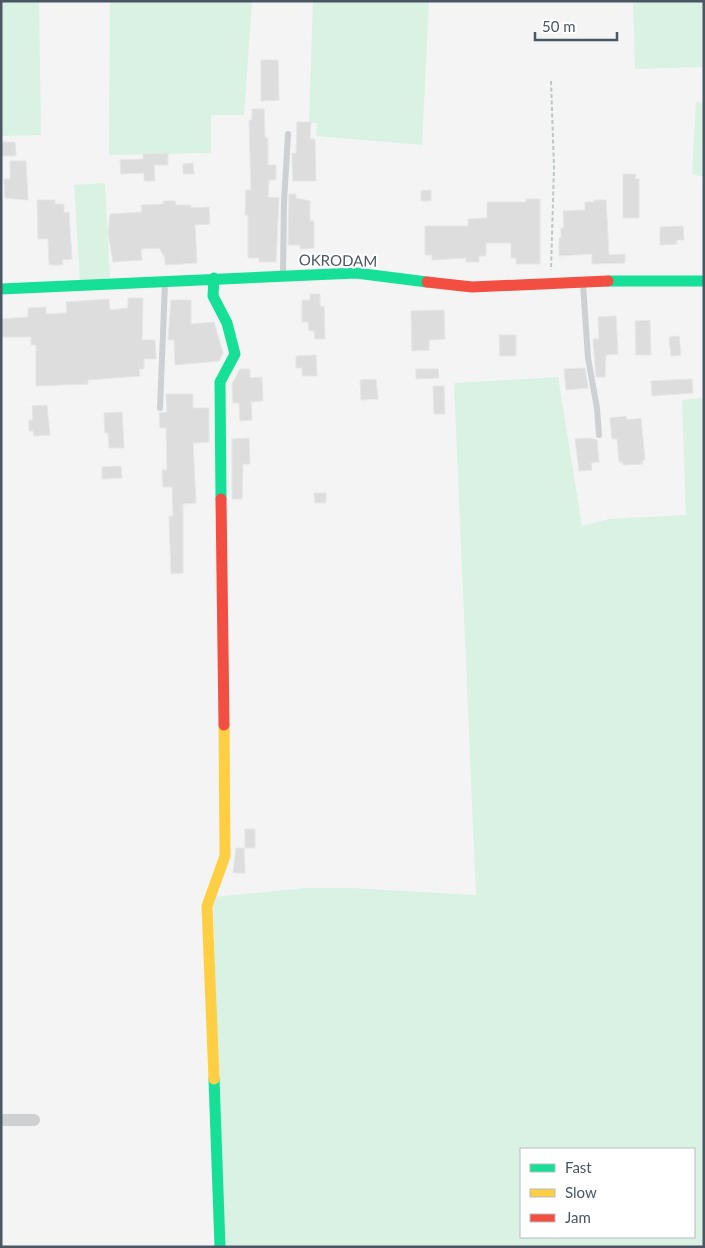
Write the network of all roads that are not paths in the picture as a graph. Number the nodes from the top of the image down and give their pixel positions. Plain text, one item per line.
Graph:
1 (288, 134) dead end
2 (284, 275) junction
3 (214, 278) junction
4 (165, 281) junction
5 (704, 281) edge
6 (583, 283) junction
7 (1, 289) edge
8 (160, 408) dead end
9 (598, 435) dead end
10 (1, 1120) edge
11 (34, 1120) dead end
12 (220, 1247) edge

1 - 2 lane
2 - 3 street, OKRODAM
2 - 6 street, OKRODAM
3 - 4 street, OKRODAM
3 - 12 street
4 - 7 street, OKRODAM
4 - 8 lane
5 - 6 street, OKRODAM
6 - 9 lane
10 - 11 street

